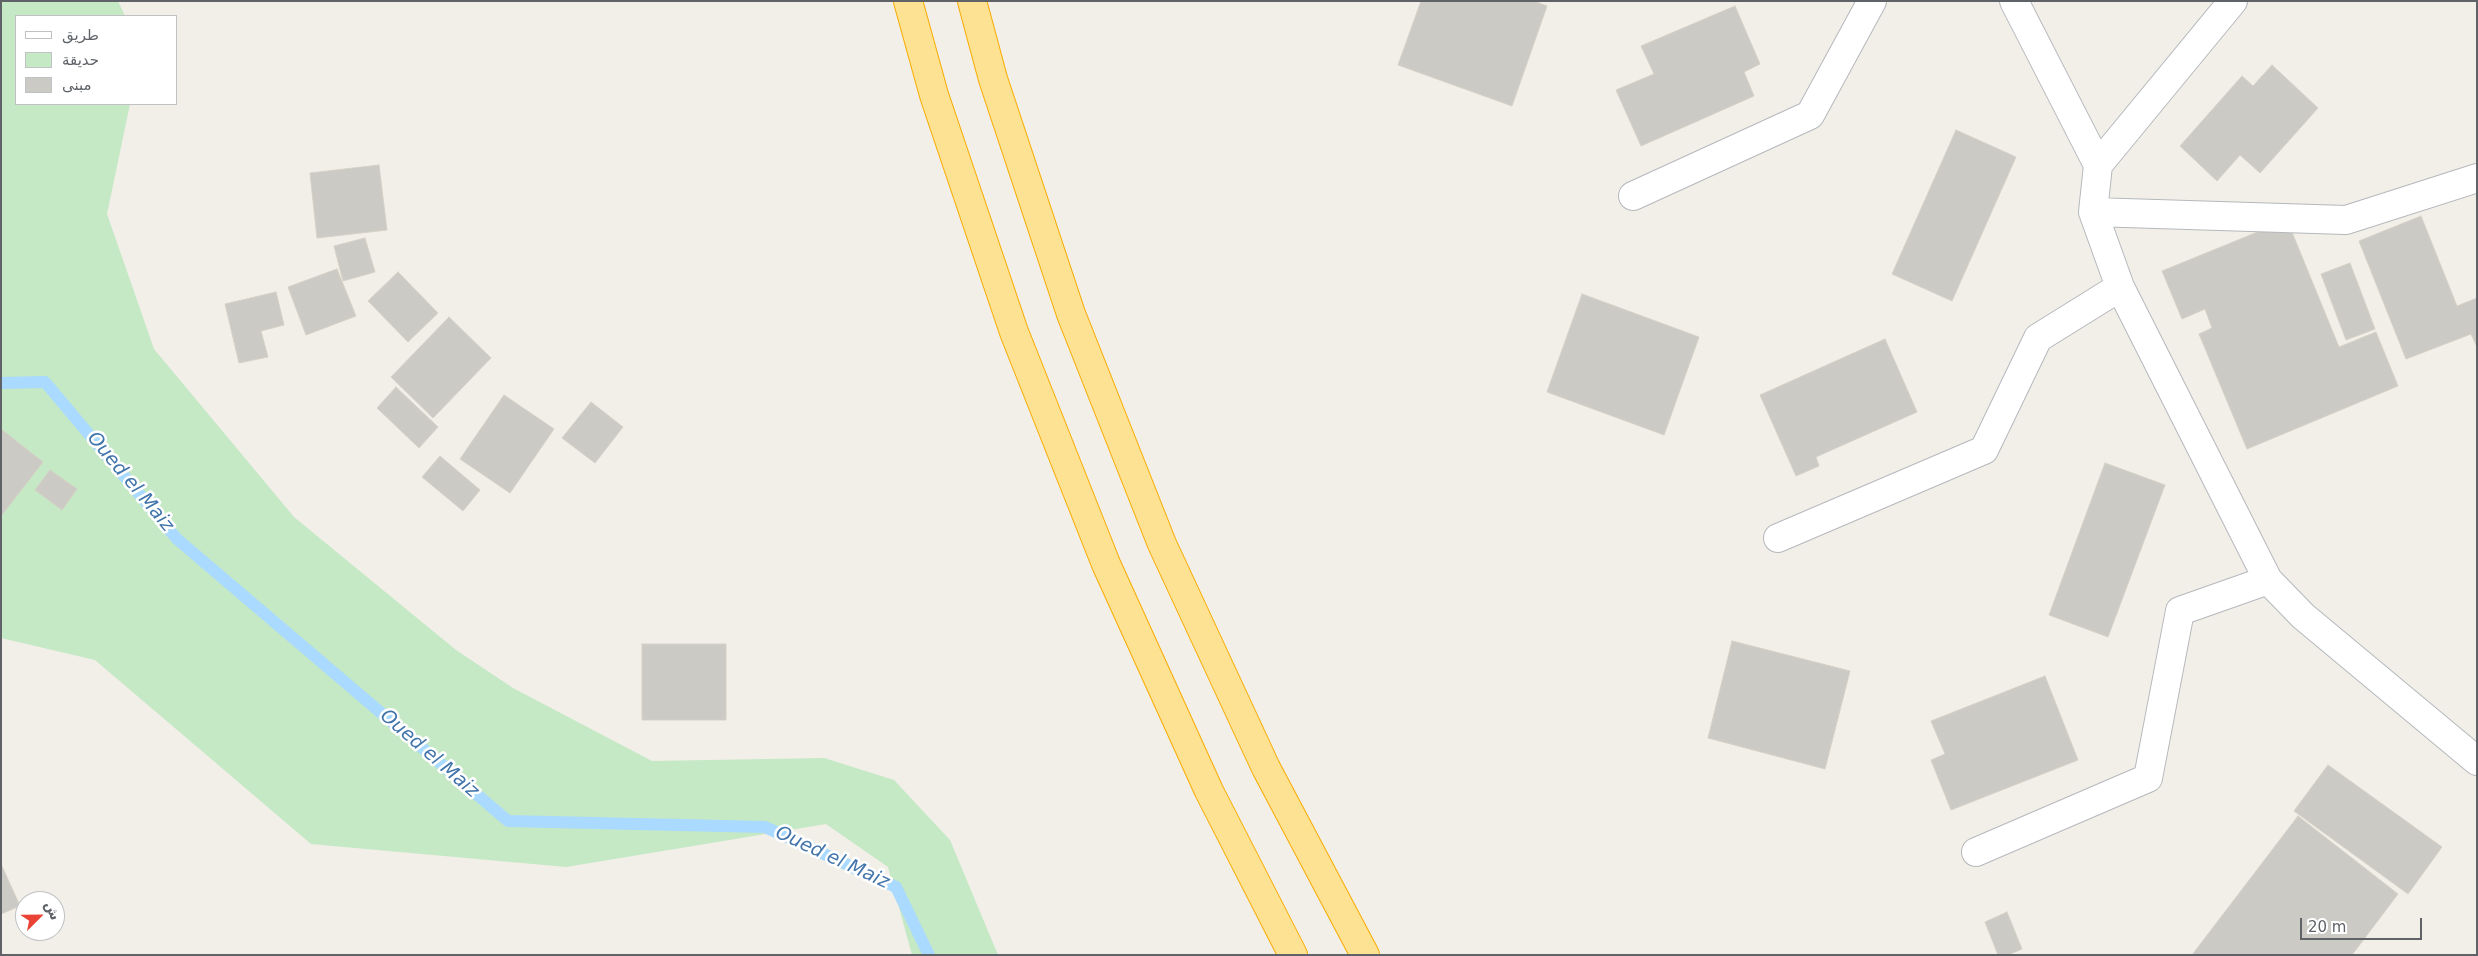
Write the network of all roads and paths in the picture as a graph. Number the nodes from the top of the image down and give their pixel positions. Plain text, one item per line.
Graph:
1 (908, 1) edge
2 (972, 1) edge
3 (1872, 1) edge
4 (2014, 1) edge
5 (2233, 1) edge
6 (2098, 165) junction
7 (2477, 178) edge
8 (1633, 196) dead end
9 (2093, 212) junction
10 (2120, 287) junction
11 (1778, 538) dead end
12 (2268, 580) junction
13 (2477, 760) edge
14 (1976, 852) dead end
15 (1293, 955) edge
16 (1365, 955) edge

1 - 15 highway
2 - 16 highway
3 - 8 street
4 - 6 street
5 - 6 street
6 - 9 street
7 - 9 street
9 - 10 street
10 - 11 street
10 - 12 street
12 - 13 street
12 - 14 street

